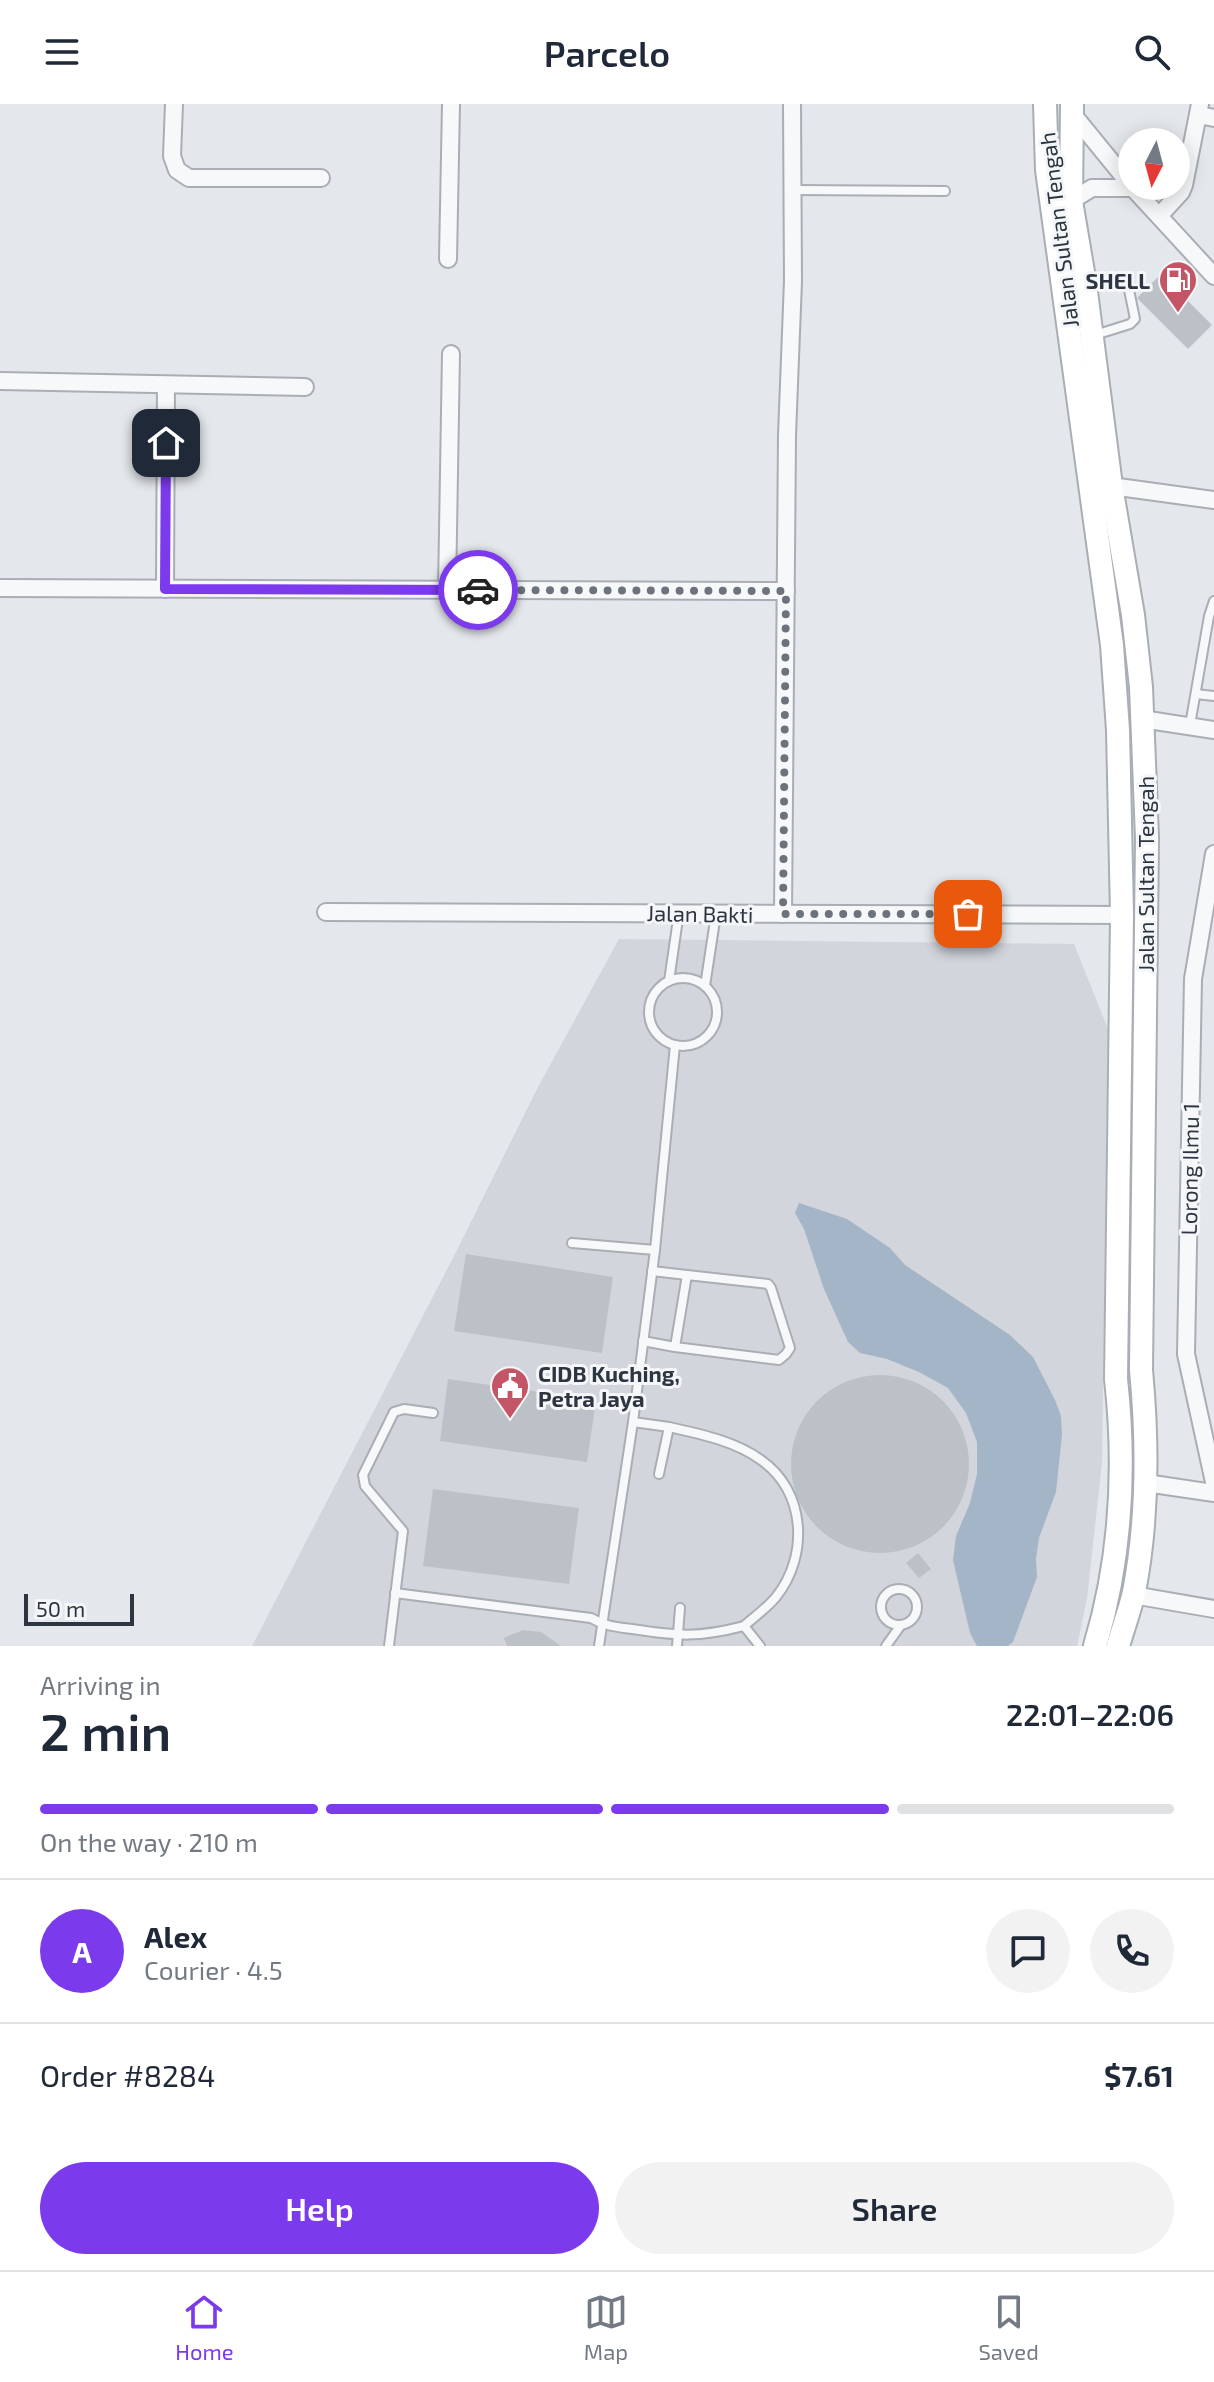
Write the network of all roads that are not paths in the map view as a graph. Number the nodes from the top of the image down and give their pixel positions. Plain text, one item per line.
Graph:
1 (174, 104) edge
2 (451, 104) edge
3 (792, 104) edge
4 (1045, 104) edge
5 (1071, 108) edge
6 (1204, 113) edge
7 (1118, 169) edge
8 (321, 178) dead end
9 (1118, 188) edge
10 (792, 190) junction
11 (945, 191) dead end
12 (1144, 200) edge
13 (1071, 201) junction
14 (1159, 216) junction
15 (448, 259) dead end
16 (1214, 276) edge
17 (1085, 284) junction
18 (1091, 336) junction
19 (451, 354) dead end
20 (0, 381) edge
21 (166, 385) junction
22 (305, 387) dead end
23 (1111, 486) junction
24 (1214, 500) edge
25 (0, 588) edge
26 (165, 589) junction
27 (447, 590) junction
28 (786, 591) junction
29 (1214, 601) edge
30 (1212, 616) edge
31 (1196, 694) junction
32 (1214, 696) edge
33 (1142, 719) junction
34 (1190, 725) junction
35 (1214, 730) edge
36 (1214, 854) edge
37 (1210, 903) edge
38 (326, 912) dead end
39 (679, 912) junction
40 (716, 914) junction
41 (783, 914) junction
42 (1122, 915) junction
43 (669, 981) junction
44 (705, 986) junction
45 (675, 1045) junction
46 (572, 1243) dead end
47 (655, 1250) junction
48 (652, 1271) junction
49 (687, 1275) junction
50 (643, 1341) junction
51 (675, 1347) junction
52 (433, 1413) dead end
53 (633, 1422) junction
54 (669, 1427) junction
55 (659, 1474) dead end
56 (1214, 1482) edge
57 (1146, 1483) junction
58 (1214, 1493) edge
59 (395, 1593) junction
60 (1133, 1595) junction
61 (680, 1608) dead end
62 (1214, 1609) edge
63 (602, 1625) junction
64 (901, 1625) junction
65 (744, 1626) junction
66 (677, 1641) edge
67 (389, 1646) edge
68 (599, 1646) edge
69 (760, 1646) edge
70 (886, 1646) edge
71 (1095, 1646) edge
72 (1118, 1646) edge

1 - 8 street
2 - 15 street
3 - 10 street
4 - 42 main road, Jalan Sultan Tengah
5 - 7 street
5 - 13 main road, Jalan Sultan Tengah
6 - 14 street
9 - 13 street
10 - 11 lane
10 - 28 street
12 - 14 street
13 - 17 main road, Jalan Sultan Tengah
14 - 16 street
17 - 18 main road, Jalan Sultan Tengah
17 - 18 lane
18 - 23 main road, Jalan Sultan Tengah
19 - 27 street
20 - 21 street
21 - 22 street
21 - 26 street
23 - 24 street
23 - 33 main road, Jalan Sultan Tengah
25 - 26 street
26 - 27 street
27 - 28 street
28 - 41 street
29 - 30 lane
30 - 31 lane
31 - 32 lane
31 - 34 lane
33 - 34 street
33 - 57 main road, Jalan Sultan Tengah
34 - 35 street
36 - 37 street, Lorong Ilmu 1
37 - 56 street, Lorong Ilmu 1
38 - 39 street, Jalan Bakti
39 - 40 street, Jalan Bakti
39 - 43 lane
40 - 41 street, Jalan Bakti
40 - 44 lane
41 - 42 street, Jalan Bakti
42 - 71 main road, Jalan Sultan Tengah
43 - 44 lane
43 - 45 lane
44 - 45 lane
45 - 47 lane
46 - 47 lane
47 - 48 lane
48 - 49 lane
48 - 50 lane
49 - 51 lane
49 - 51 lane
50 - 51 lane
50 - 53 lane
52 - 59 lane
53 - 54 lane
53 - 63 lane
54 - 55 lane
54 - 65 lane
57 - 58 street
57 - 60 main road, Jalan Sultan Tengah
59 - 63 lane
59 - 67 lane
60 - 62 street
60 - 72 main road, Jalan Sultan Tengah
61 - 66 lane
63 - 66 lane
63 - 68 lane
64 - 64 lane
64 - 70 lane
65 - 66 lane
65 - 69 lane

